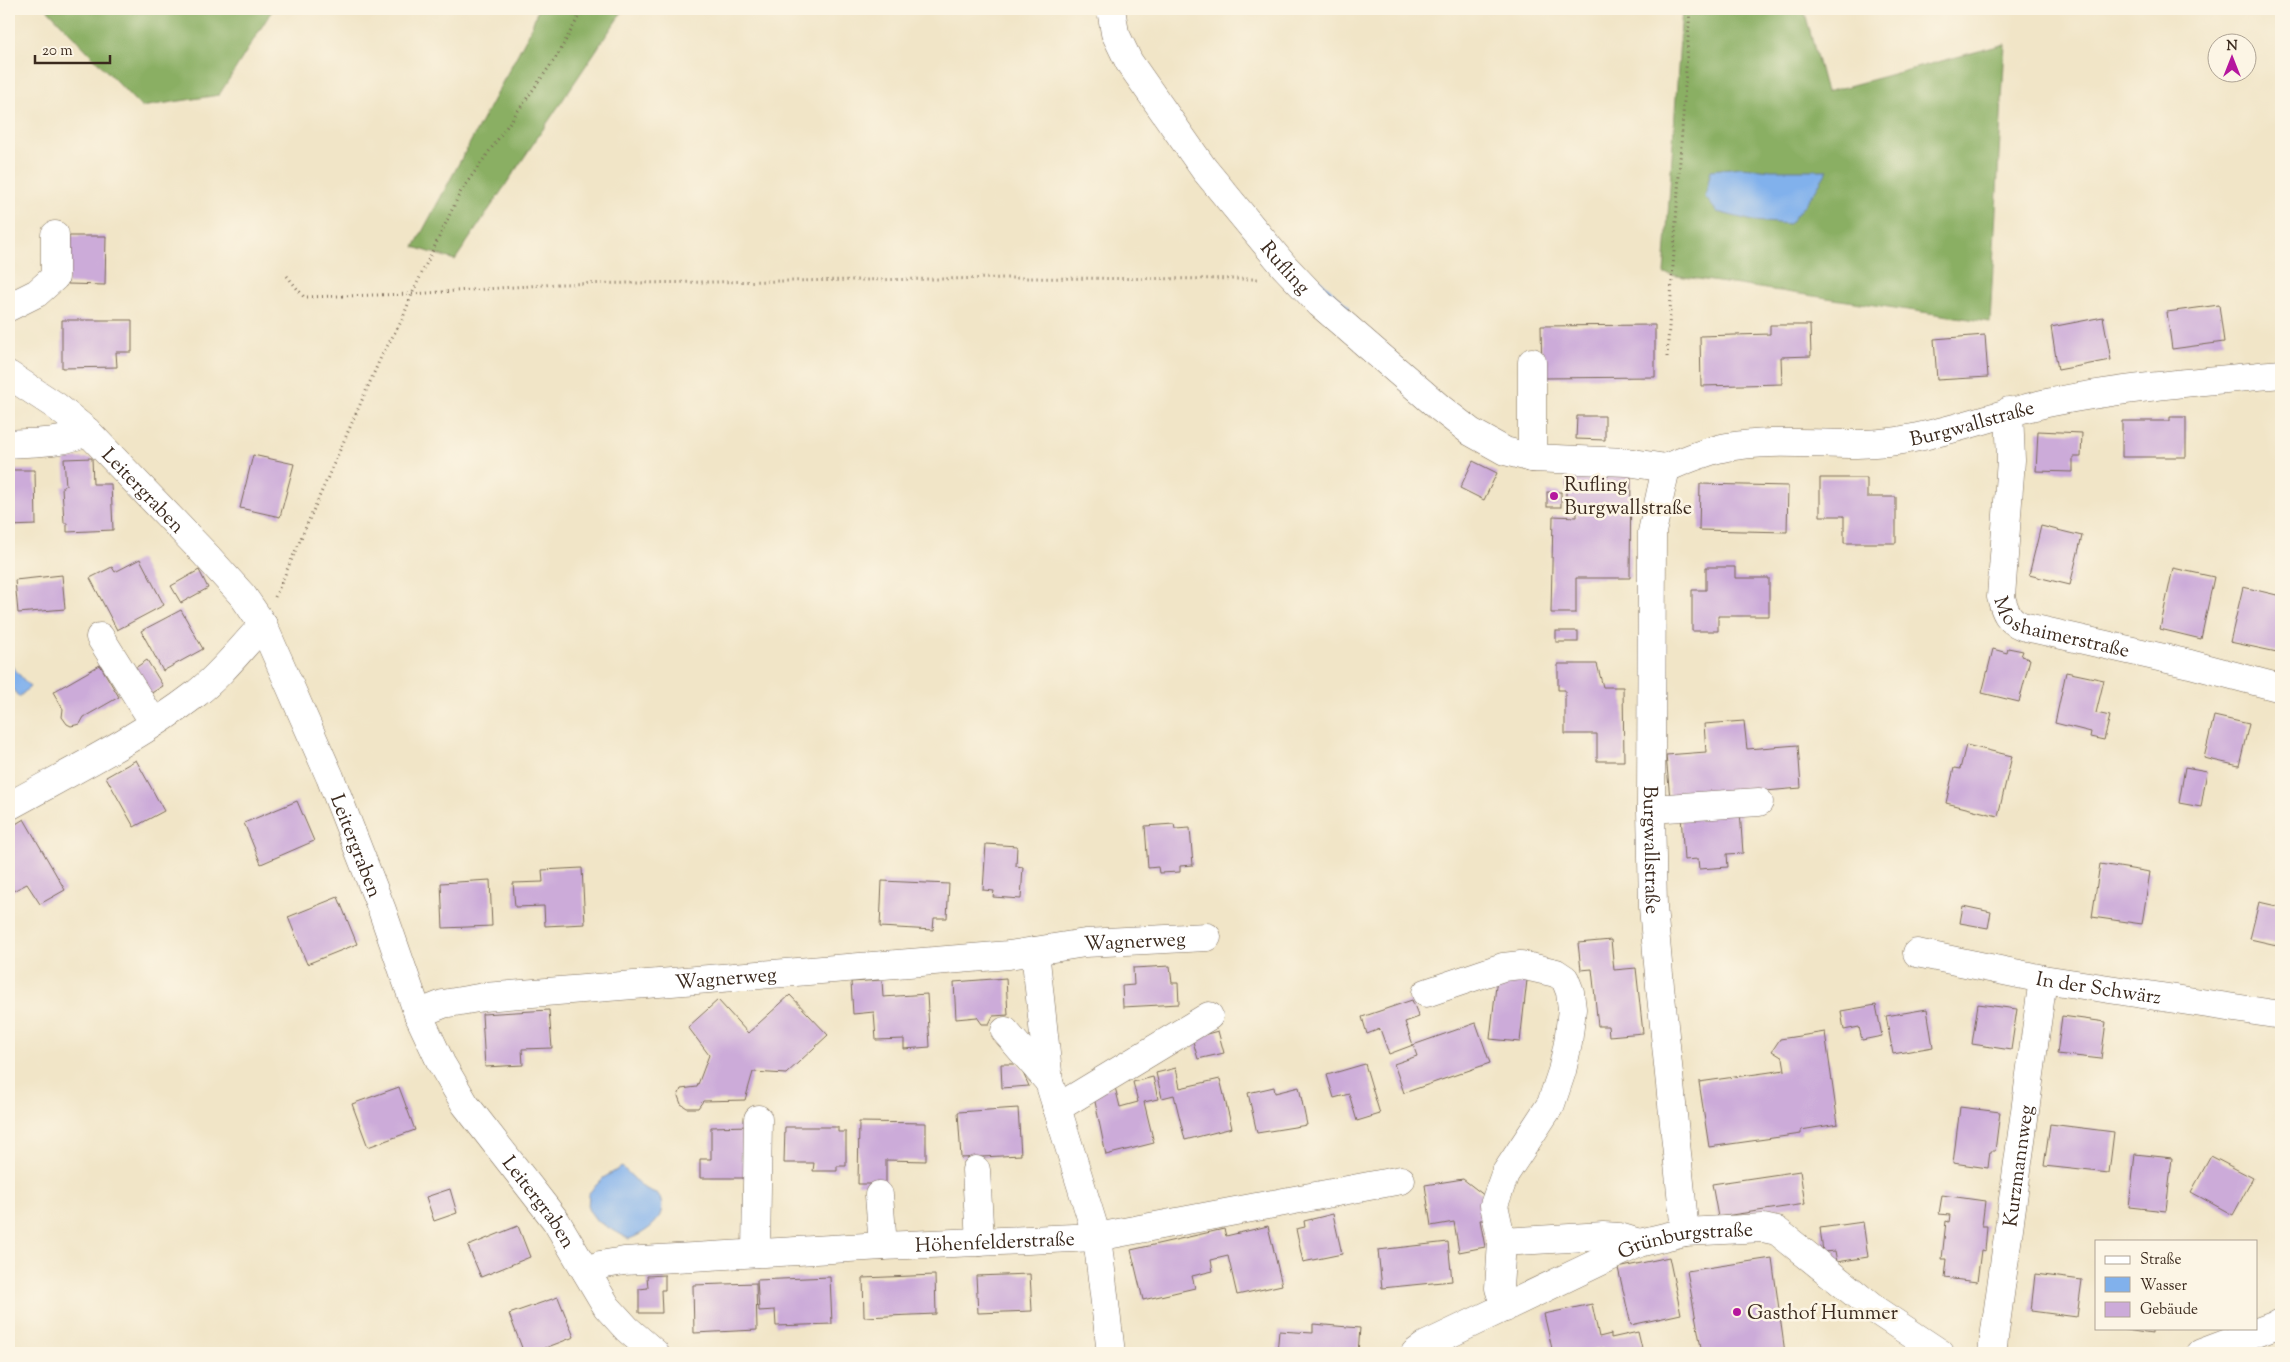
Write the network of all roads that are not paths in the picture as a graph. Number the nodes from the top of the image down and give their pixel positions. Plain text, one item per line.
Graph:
1 (1111, 9) edge
2 (55, 235) dead end
3 (9, 307) edge
4 (1532, 362) dead end
5 (2281, 374) edge
6 (9, 375) edge
7 (2009, 411) junction
8 (87, 431) junction
9 (9, 444) edge
10 (1532, 458) junction
11 (1666, 468) junction
12 (263, 625) junction
13 (100, 637) dead end
14 (2281, 688) edge
15 (154, 723) junction
16 (13, 796) edge
17 (1759, 802) dead end
18 (1651, 809) junction
19 (1207, 937) dead end
20 (1035, 951) junction
21 (1917, 952) dead end
22 (2042, 979) junction
23 (1426, 993) dead end
24 (418, 1014) junction
25 (2281, 1015) edge
26 (1209, 1016) dead end
27 (1004, 1031) dead end
28 (1052, 1094) junction
29 (758, 1119) dead end
30 (976, 1170) dead end
31 (1401, 1180) dead end
32 (879, 1195) dead end
33 (1685, 1232) junction
34 (1096, 1237) junction
35 (980, 1242) junction
36 (1502, 1242) junction
37 (1639, 1243) junction
38 (883, 1246) junction
39 (756, 1253) junction
40 (586, 1271) junction
41 (1505, 1308) junction
42 (2281, 1323) edge
43 (655, 1353) edge
44 (1111, 1353) edge
45 (1415, 1353) edge
46 (1940, 1353) edge
47 (1992, 1353) edge
48 (2201, 1353) edge

1 - 10 street, Rufling
2 - 3 street
4 - 10 street
5 - 7 street, Burgwallstraße
6 - 8 street, Leitergraben
7 - 11 street, Burgwallstraße
7 - 14 street, Moshaimerstraße
8 - 9 street
8 - 12 street, Leitergraben
10 - 11 street
11 - 18 street, Burgwallstraße
12 - 15 street
12 - 24 street, Leitergraben
13 - 15 street
15 - 16 street
17 - 18 street
18 - 33 street, Burgwallstraße
19 - 20 street, Wagnerweg
20 - 24 street, Wagnerweg
20 - 28 street
21 - 22 street, In der Schwärz
22 - 25 street, In der Schwärz
22 - 47 street, Kurzmannweg
23 - 36 street
24 - 40 street, Leitergraben
26 - 28 street
27 - 28 street
28 - 34 street
29 - 39 street
30 - 35 street
31 - 34 street, Höhenfelderstraße
32 - 38 street
33 - 37 street, Grünburgstraße
33 - 46 street, Grünburgstraße
34 - 35 street, Höhenfelderstraße
34 - 44 street
35 - 38 street, Höhenfelderstraße
36 - 37 street
36 - 41 street
37 - 41 street, Grünburgstraße
38 - 39 street, Höhenfelderstraße
39 - 40 street, Höhenfelderstraße
40 - 43 street, Leitergraben
41 - 45 street, Grünburgstraße
42 - 48 street

